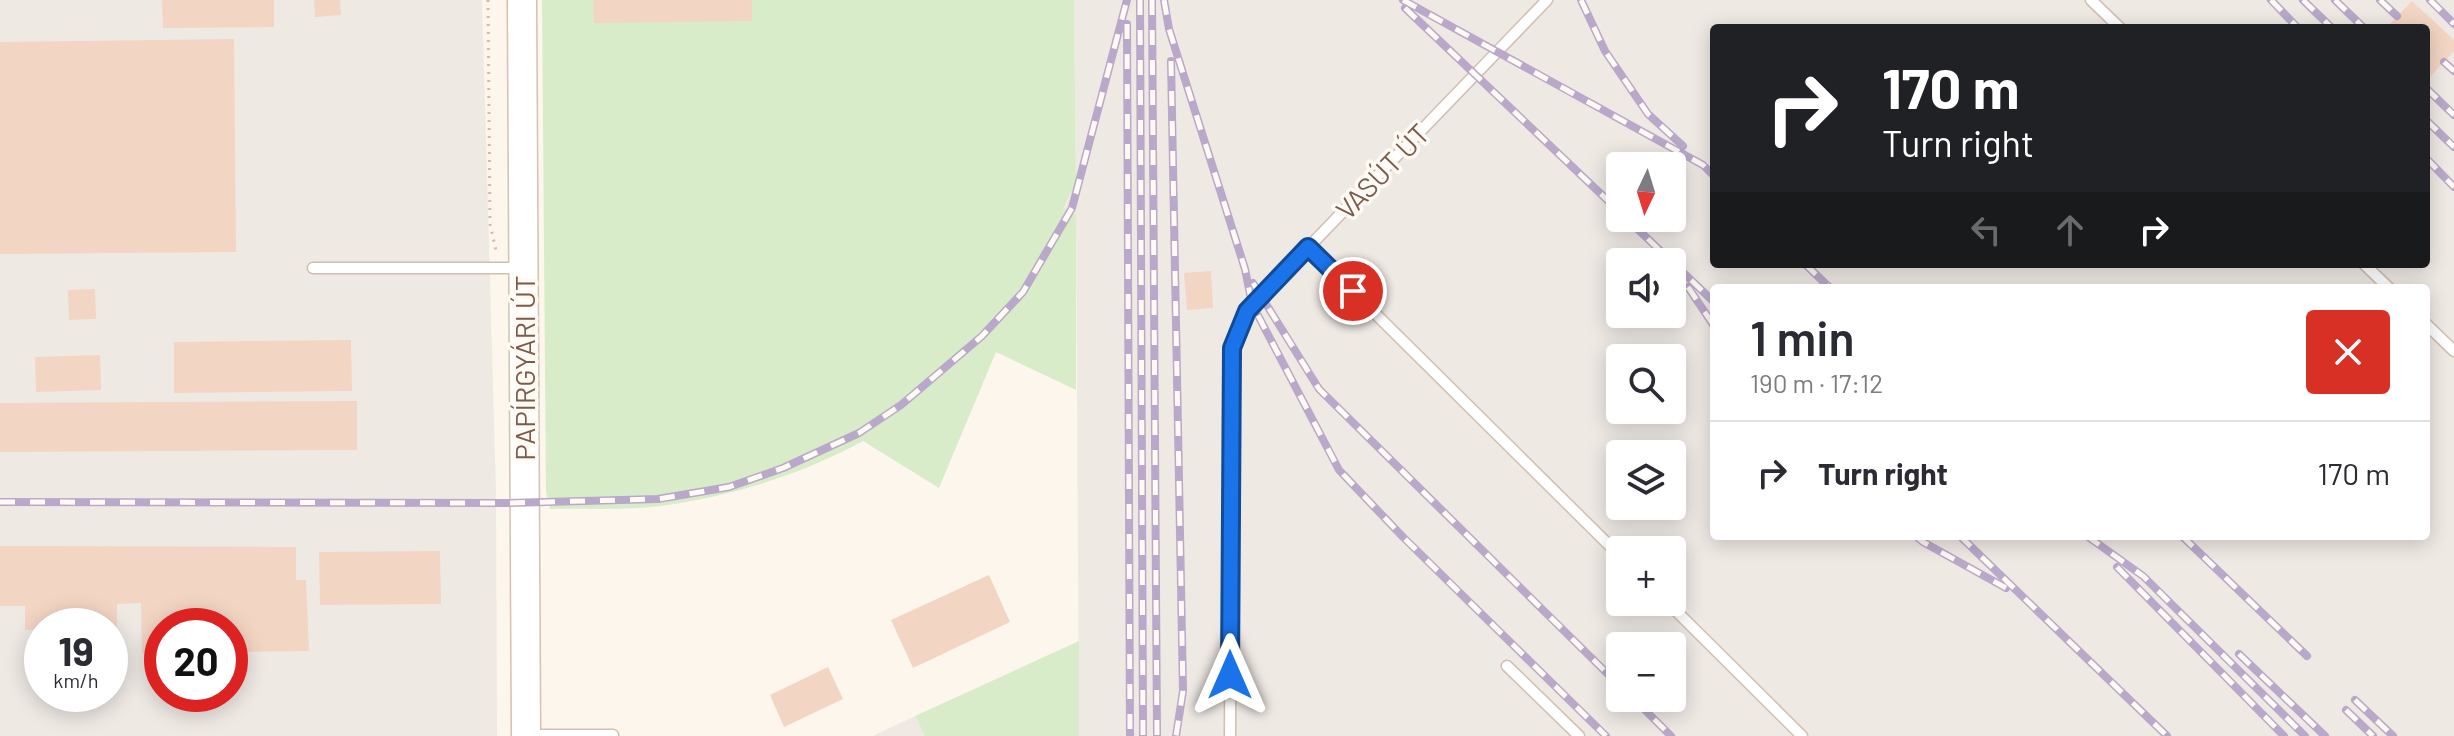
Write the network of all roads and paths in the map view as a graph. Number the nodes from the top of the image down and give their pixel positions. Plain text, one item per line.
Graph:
1 (522, 0) edge
2 (1547, 0) edge
3 (2091, 0) edge
4 (2116, 24) edge
5 (1308, 247) junction
6 (525, 267) junction
7 (313, 268) dead end
8 (2368, 268) edge
9 (2385, 284) edge
10 (2430, 328) edge
11 (2454, 351) edge
12 (1606, 542) edge
13 (1681, 616) edge
14 (1507, 666) dead end
15 (613, 735) edge
16 (526, 736) edge
17 (1230, 736) edge
18 (1579, 736) edge
19 (1802, 736) edge

1 - 6 street, PAPÍRGYÁRI ÚT
2 - 5 lane, VASÚT ÚT
3 - 4 lane
5 - 12 lane
5 - 17 lane, VASÚT ÚT
6 - 7 lane
6 - 16 street, PAPÍRGYÁRI ÚT
8 - 9 lane
10 - 11 lane
13 - 19 lane
14 - 18 lane
15 - 16 lane

